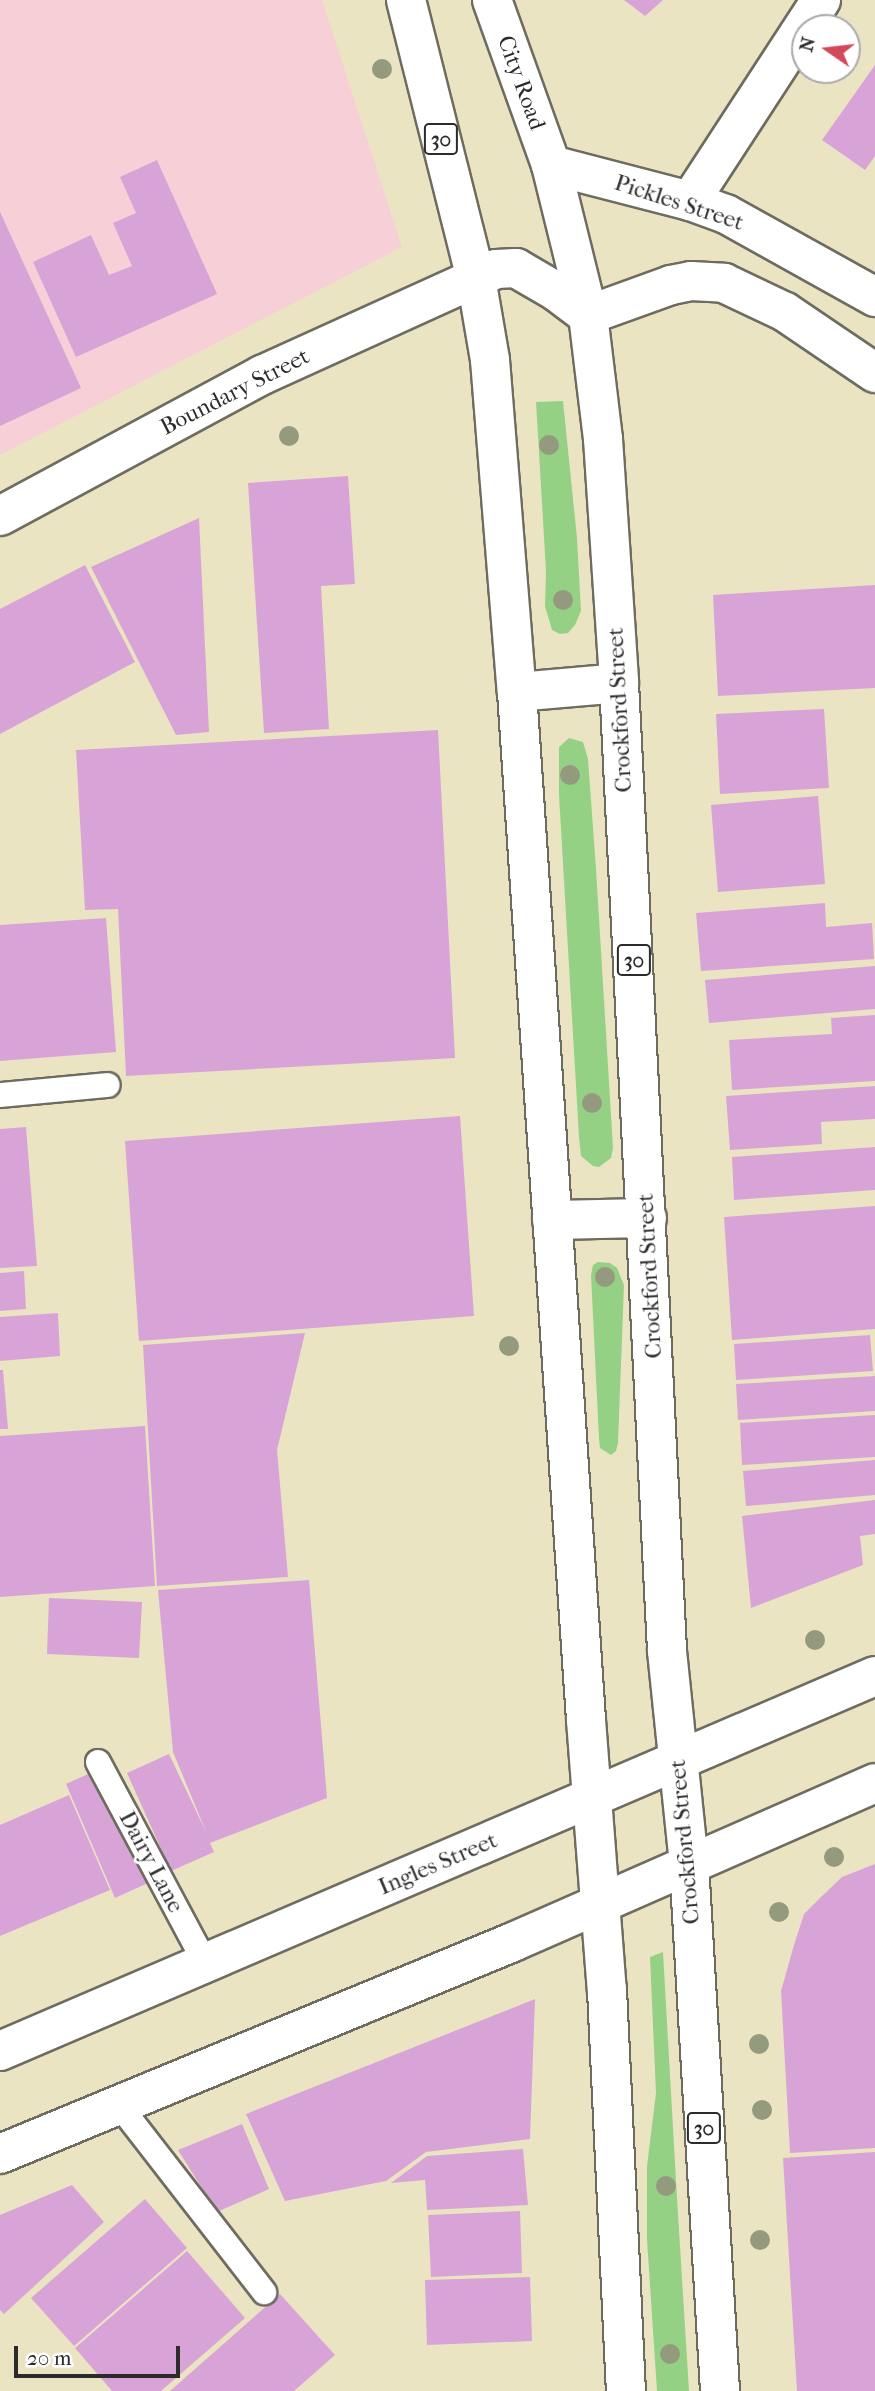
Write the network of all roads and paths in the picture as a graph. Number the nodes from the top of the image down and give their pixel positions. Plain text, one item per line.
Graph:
1 (406, 0) edge
2 (492, 0) edge
3 (821, 0) edge
4 (551, 165) junction
5 (690, 201) junction
6 (476, 278) junction
7 (875, 297) edge
8 (588, 315) junction
9 (875, 373) edge
10 (0, 516) edge
11 (619, 683) junction
12 (517, 692) junction
13 (108, 1085) dead end
14 (0, 1095) edge
15 (647, 1217) junction
16 (552, 1220) junction
17 (875, 1676) edge
18 (677, 1759) junction
19 (98, 1762) dead end
20 (875, 1783) edge
21 (593, 1797) junction
22 (689, 1864) junction
23 (601, 1904) junction
24 (205, 1962) junction
25 (0, 2051) edge
26 (119, 2105) junction
27 (0, 2154) edge
28 (264, 2292) dead end
29 (626, 2391) edge
30 (720, 2391) edge

1 - 6 main road, 30
2 - 4 main road, City Road / 30
3 - 5 main road
4 - 5 main road, Pickles Street
4 - 8 main road, Crockford Street / 30
5 - 7 main road, Pickles Street
6 - 8 main road, Boundary Street
6 - 10 main road, Boundary Street
6 - 12 main road, 30
8 - 9 main road
8 - 11 main road, Crockford Street / 30
11 - 12 main road
11 - 15 main road, Crockford Street / 30
12 - 16 main road, 30
13 - 14 lane
15 - 16 main road
15 - 18 main road, Crockford Street / 30
16 - 21 main road, 30
17 - 18 main road, Ingles Street
18 - 21 main road, Ingles Street
18 - 22 main road, Crockford Street / 30
19 - 24 lane, Dairy Lane
20 - 22 main road
21 - 23 main road, 30
21 - 24 main road, Ingles Street
22 - 23 main road
22 - 30 main road, Crockford Street / 30
23 - 26 main road
23 - 29 main road, 30
24 - 25 main road, Ingles Street
26 - 27 main road
26 - 28 lane

